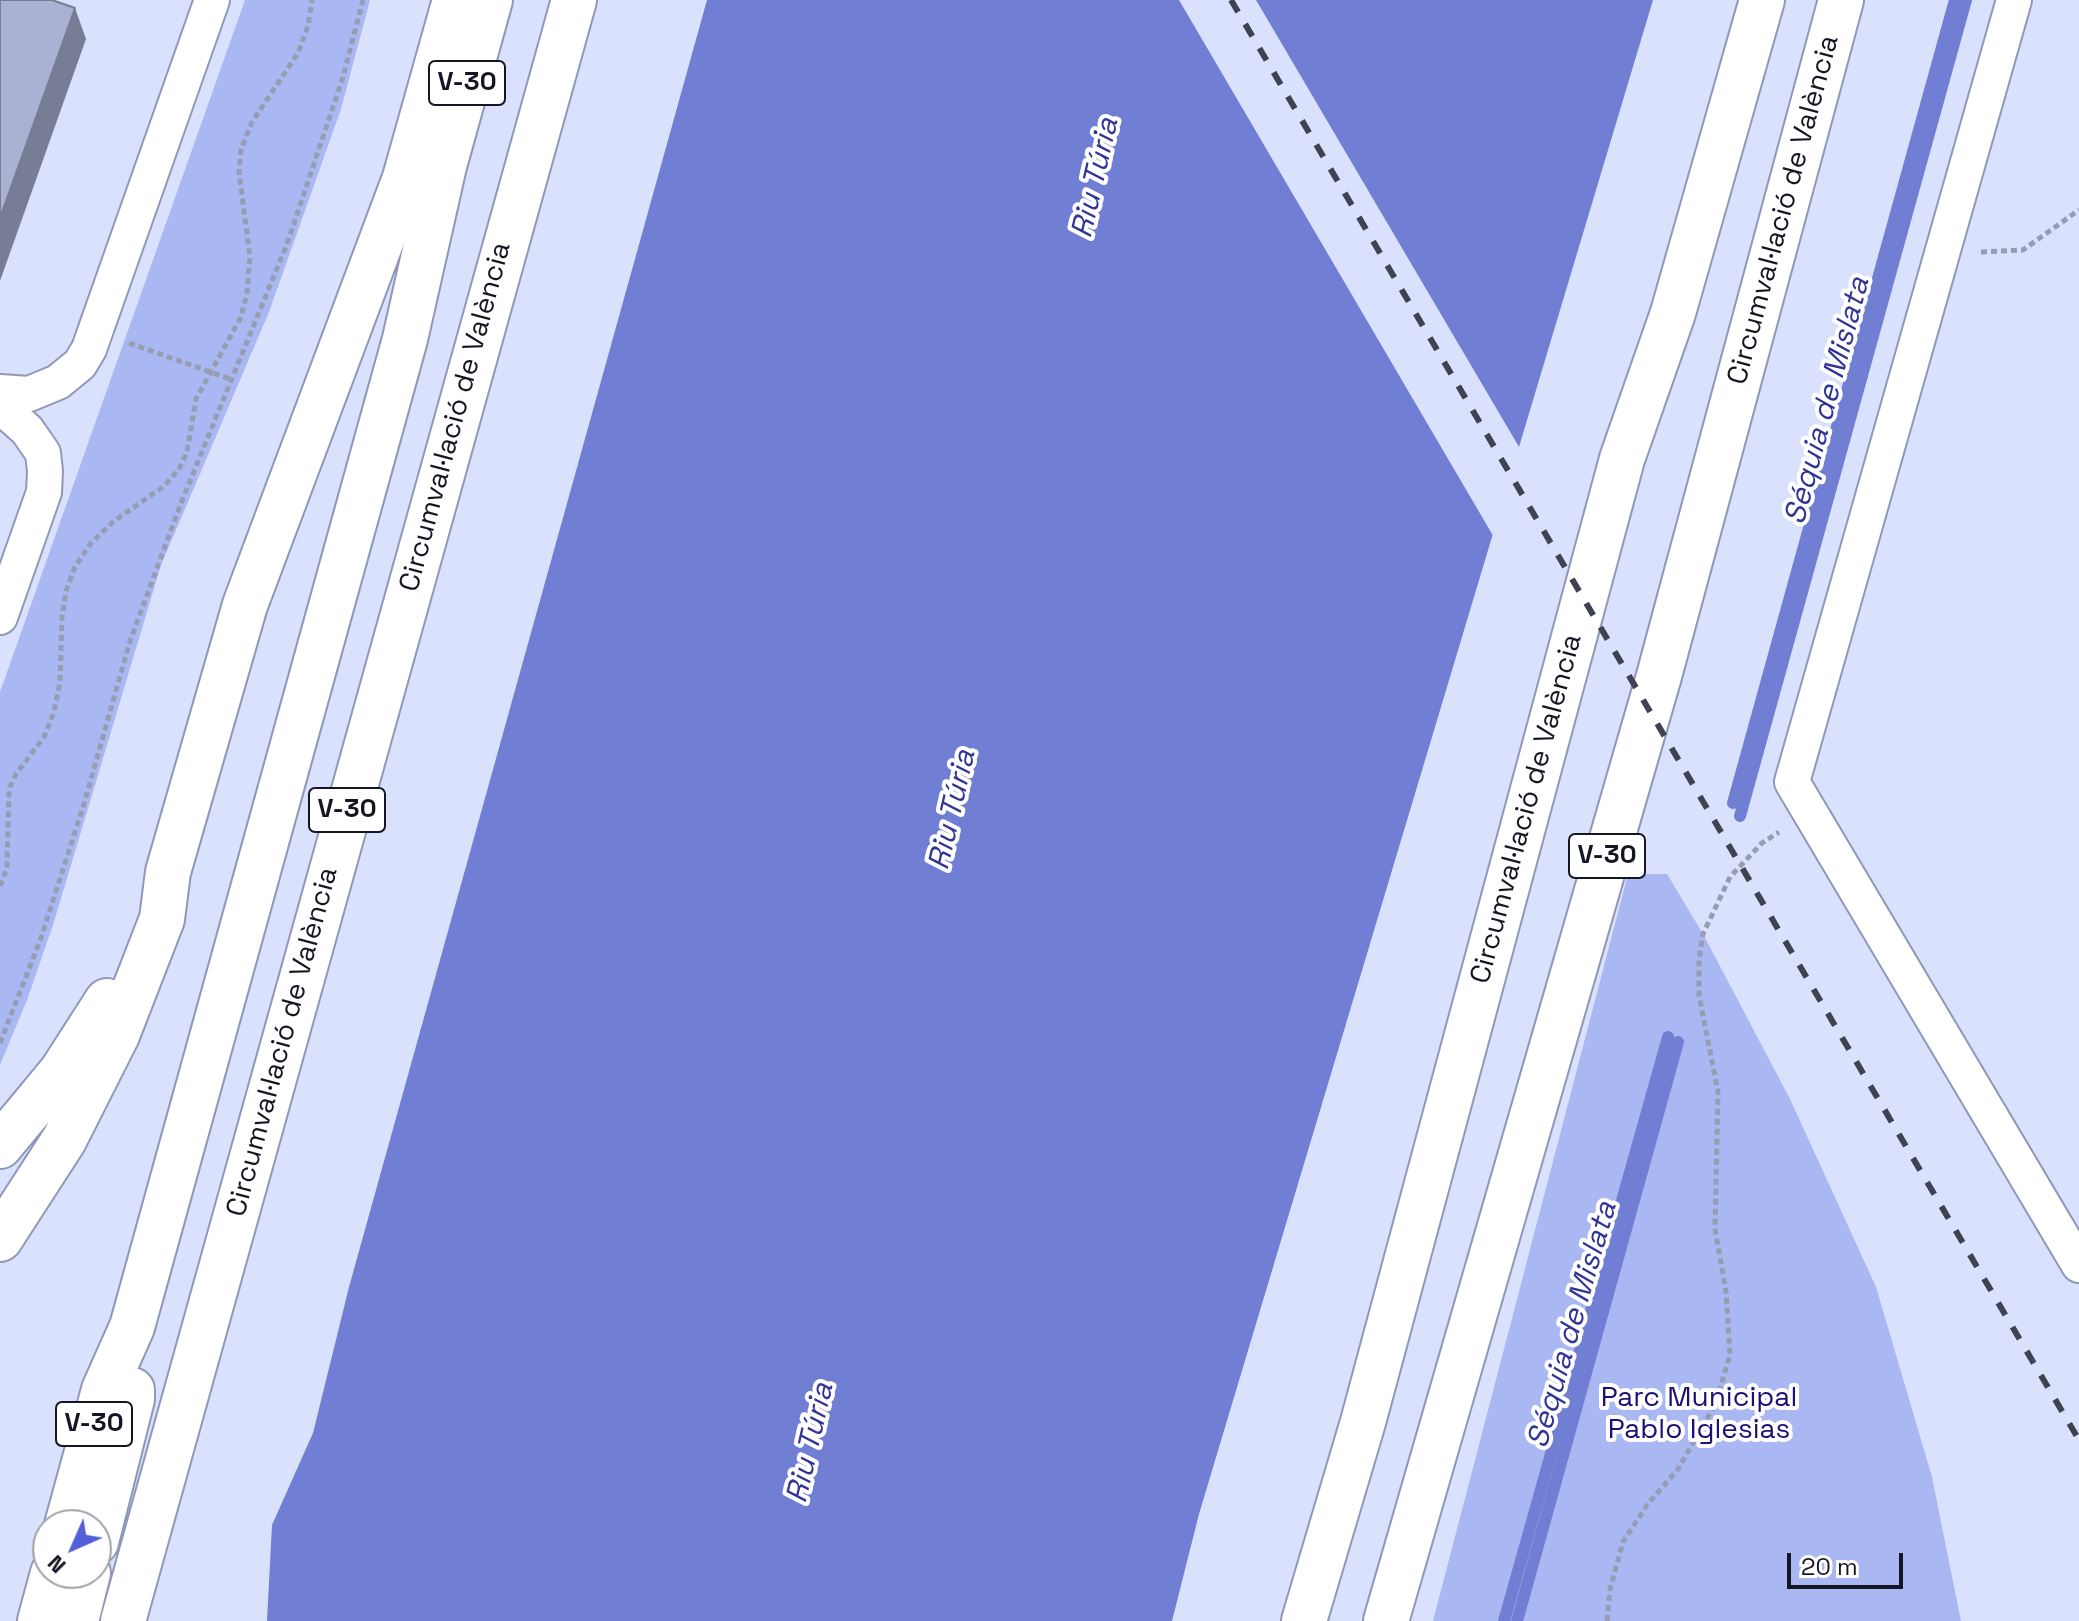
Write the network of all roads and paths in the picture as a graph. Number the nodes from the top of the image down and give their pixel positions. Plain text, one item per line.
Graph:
1 (212, 0) edge
2 (312, 0) edge
3 (363, 0) edge
4 (455, 0) edge
5 (490, 0) edge
6 (574, 0) edge
7 (1762, 0) edge
8 (1841, 0) edge
9 (2014, 0) edge
10 (2079, 210) edge
11 (1947, 238) junction
12 (124, 341) dead end
13 (209, 371) junction
14 (233, 380) junction
15 (0, 392) edge
16 (0, 406) edge
17 (0, 617) edge
18 (1811, 813) junction
19 (168, 872) junction
20 (0, 886) edge
21 (0, 1043) edge
22 (0, 1146) edge
23 (0, 1239) edge
24 (2079, 1265) edge
25 (132, 1327) junction
26 (71, 1509) edge
27 (104, 1509) edge
28 (49, 1589) edge
29 (84, 1589) edge
30 (40, 1621) edge
31 (76, 1621) edge
32 (123, 1621) edge
33 (1304, 1621) edge
34 (1386, 1621) edge
35 (1607, 1621) edge

1 - 15 street
2 - 13 path
3 - 14 path
4 - 19 highway
5 - 25 highway, V-30
6 - 32 highway, Circumval·lació de València / V-30
7 - 33 highway, Circumval·lació de València
8 - 34 highway, Circumval·lació de València / V-30
9 - 11 street
10 - 11 path
11 - 18 street
12 - 13 path
13 - 14 path
13 - 20 path
14 - 21 path
16 - 17 street
18 - 24 street
18 - 35 path
19 - 22 highway
19 - 23 highway
25 - 26 highway, V-30
25 - 27 highway
28 - 30 highway
29 - 31 highway

